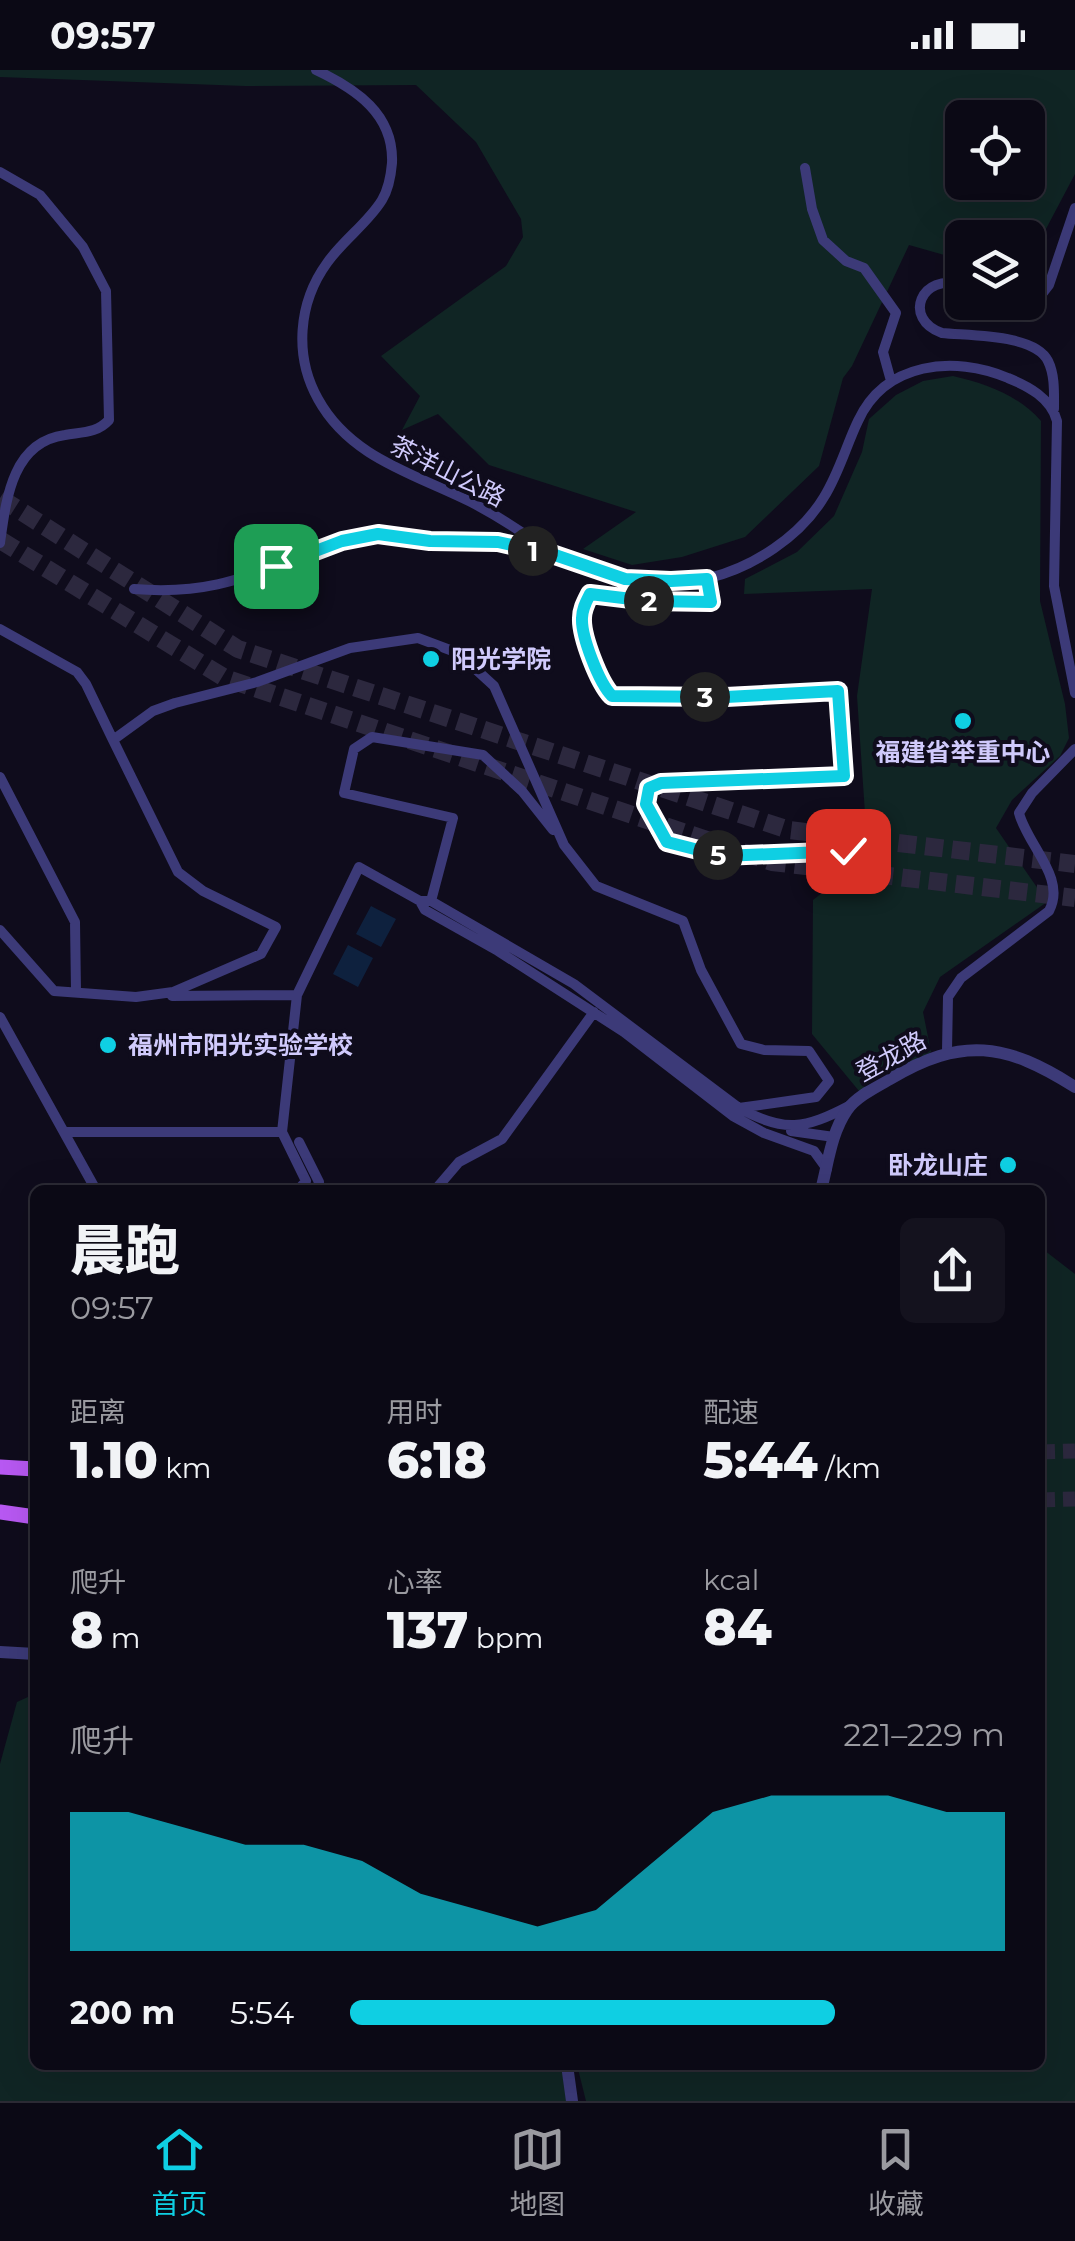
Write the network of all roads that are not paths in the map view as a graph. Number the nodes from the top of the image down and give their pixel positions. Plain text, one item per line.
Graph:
1 (316, 70) edge
2 (805, 168) dead end
3 (0, 172) edge
4 (1075, 208) edge
5 (945, 281) edge
6 (1045, 290) edge
7 (892, 380) junction
8 (1054, 409) junction
9 (0, 543) edge
10 (552, 554) junction
11 (707, 579) junction
12 (134, 589) dead end
13 (0, 629) edge
14 (1075, 693) edge
15 (113, 740) junction
16 (1075, 749) edge
17 (0, 777) edge
18 (564, 846) junction
19 (848, 851) dead end
20 (425, 901) junction
21 (0, 930) edge
22 (564, 985) junction
23 (76, 991) junction
24 (297, 995) junction
25 (136, 996) junction
26 (594, 1012) junction
27 (0, 1016) edge
28 (650, 1045) junction
29 (947, 1051) junction
30 (1075, 1087) edge
31 (850, 1106) junction
32 (736, 1112) junction
33 (64, 1132) junction
34 (282, 1132) junction
35 (788, 1133) junction
36 (834, 1138) junction
37 (299, 1142) dead end
38 (827, 1168) junction
39 (93, 1185) edge
40 (302, 1185) edge
41 (318, 1185) edge
42 (439, 1185) edge
43 (822, 1185) edge
44 (0, 1467) edge
45 (30, 1470) edge
46 (0, 1512) edge
47 (30, 1515) edge
48 (0, 1644) edge
49 (0, 1652) edge
50 (18, 1652) junction
51 (30, 1653) edge
52 (568, 2070) edge
53 (572, 2101) edge

1 - 10 street, 茶洋山公路
2 - 7 street
3 - 9 street
4 - 6 street
5 - 8 street
7 - 8 street
7 - 11 street
8 - 14 street
10 - 11 street
10 - 12 street
11 - 19 street
13 - 15 street
15 - 18 street
15 - 25 street
16 - 29 street
17 - 23 street
18 - 20 street
18 - 32 street
20 - 22 street
20 - 24 street
21 - 23 street
22 - 26 street
22 - 28 street
23 - 25 street
24 - 25 street
24 - 34 street
26 - 28 street
26 - 42 street
27 - 33 street
28 - 32 street
29 - 30 street, 登龙路
29 - 31 street, 登龙路
31 - 35 street
31 - 36 street, 登龙路
32 - 35 street
33 - 34 street
33 - 39 street
34 - 40 street
35 - 36 street
35 - 38 street
36 - 38 street, 登龙路
37 - 41 street
38 - 43 street, 登龙路
44 - 45 main road
46 - 47 main road
48 - 50 street
49 - 50 street
50 - 51 street
52 - 53 street

